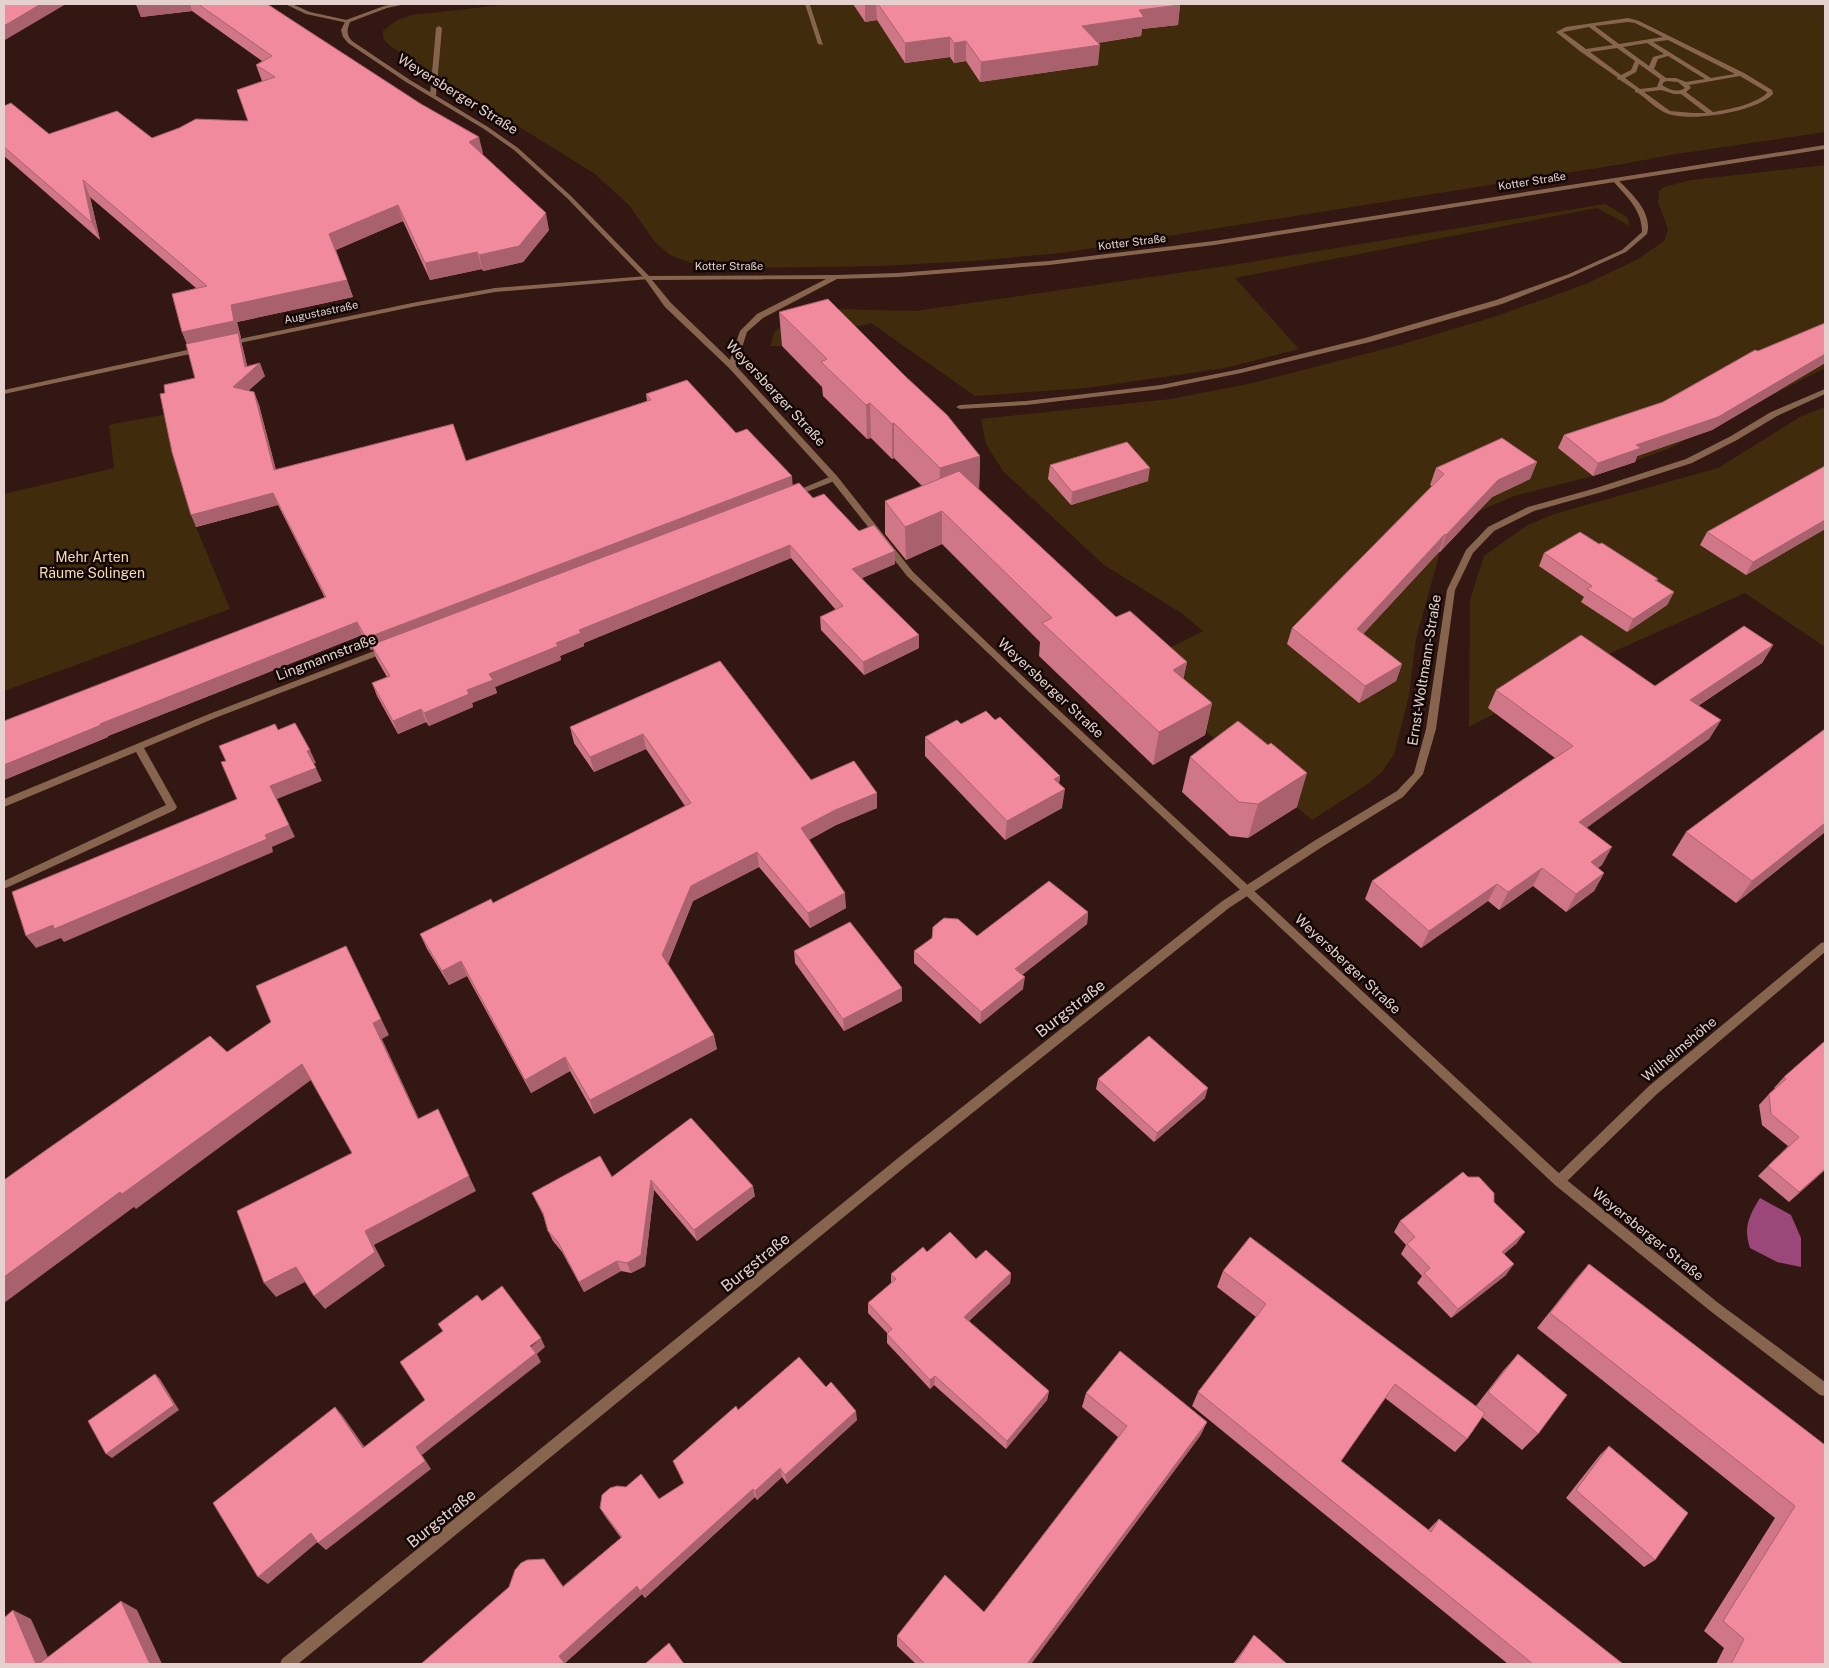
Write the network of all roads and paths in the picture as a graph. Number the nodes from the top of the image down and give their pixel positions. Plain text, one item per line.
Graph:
1 (288, 4) edge
2 (403, 4) edge
3 (807, 5) dead end
4 (348, 21) junction
5 (1590, 25) junction
6 (438, 28) dead end
7 (1670, 38) junction
8 (1647, 41) junction
9 (822, 44) dead end
10 (1619, 46) junction
11 (1583, 51) junction
12 (1669, 54) junction
13 (1638, 60) junction
14 (1651, 69) junction
15 (1742, 74) junction
16 (1619, 78) junction
17 (1665, 80) junction
18 (1711, 80) junction
19 (1686, 84) junction
20 (1661, 88) junction
21 (1637, 91) junction
22 (1682, 92) junction
23 (433, 96) junction
24 (1713, 115) junction
25 (1825, 147) edge
26 (1615, 180) junction
27 (836, 277) junction
28 (647, 278) junction
29 (226, 344) edge
30 (207, 348) edge
31 (732, 366) junction
32 (1825, 391) edge
33 (4, 392) edge
34 (960, 407) dead end
35 (834, 478) junction
36 (783, 497) edge
37 (392, 646) edge
38 (138, 747) junction
39 (4, 803) edge
40 (4, 885) edge
41 (1247, 890) junction
42 (1825, 946) edge
43 (1559, 1181) junction
44 (1825, 1390) edge
45 (287, 1664) edge

1 - 4 street
2 - 4 street
3 - 9 street
4 - 23 street, Weyersberger Straße
5 - 7 street
5 - 10 street
5 - 11 street
6 - 23 street
7 - 8 street
7 - 15 street
8 - 10 street
8 - 12 street
10 - 11 street
10 - 13 street
11 - 16 street
12 - 14 street
12 - 18 street
13 - 14 street
13 - 16 street
14 - 17 street
15 - 18 street
15 - 24 street
16 - 21 street
17 - 19 street
17 - 20 street
18 - 19 street
19 - 22 street
20 - 21 street
20 - 22 street
21 - 24 street
22 - 24 street
23 - 28 street, Weyersberger Straße
25 - 26 street, Kotter Straße
26 - 27 street, Kotter Straße
26 - 34 street
27 - 28 street, Kotter Straße
27 - 31 street
28 - 29 street, Augustastraße
28 - 31 street, Weyersberger Straße
30 - 33 street
31 - 35 street, Weyersberger Straße
32 - 41 street, Ernst-Woltmann-Straße
35 - 36 street
35 - 41 street, Weyersberger Straße
37 - 38 street, Lingmannstraße
38 - 39 street, Lingmannstraße
38 - 40 street
41 - 43 street, Weyersberger Straße
41 - 45 street, Burgstraße
42 - 43 street, Wilhelmshöhe
43 - 44 street, Weyersberger Straße

